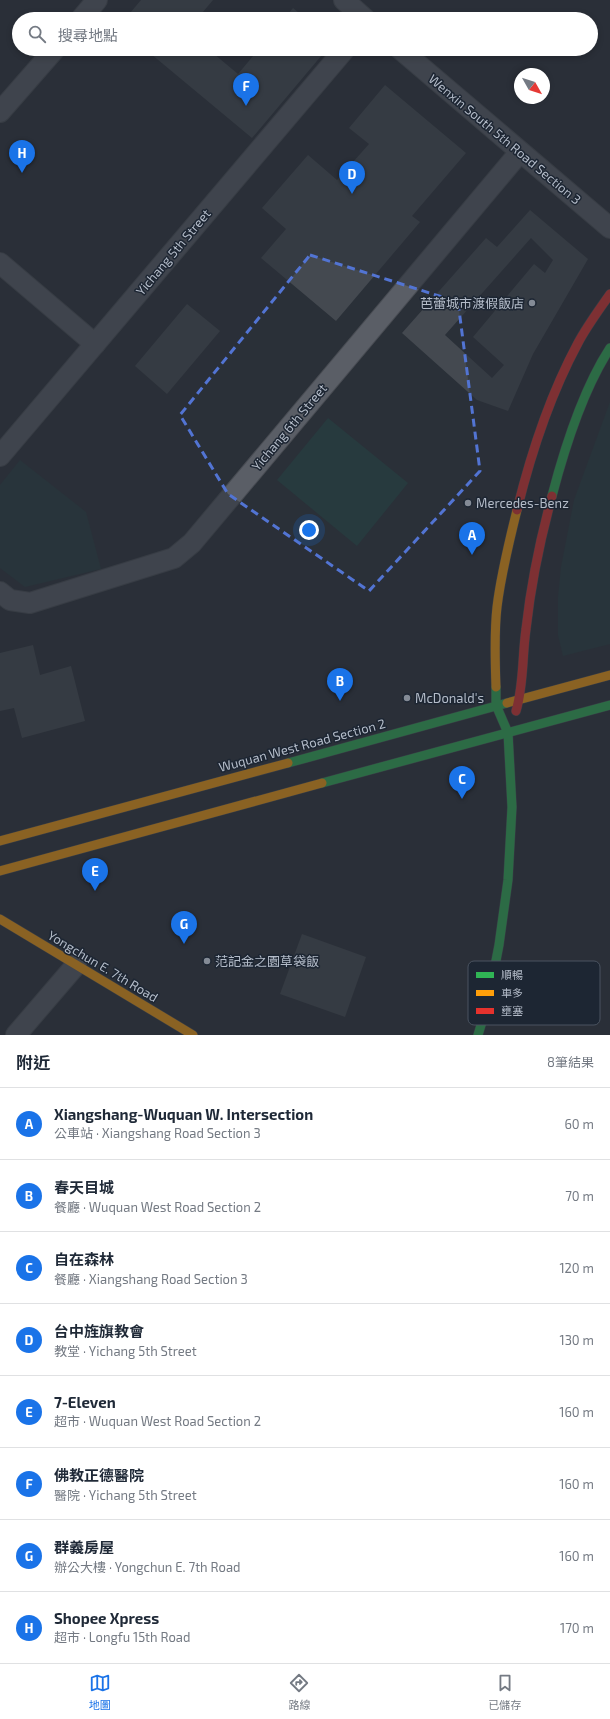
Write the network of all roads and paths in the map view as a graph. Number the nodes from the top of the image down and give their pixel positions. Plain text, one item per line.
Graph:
1 (97, 0) edge
2 (344, 0) edge
3 (87, 12) edge
4 (357, 12) edge
5 (49, 56) edge
6 (339, 56) edge
7 (408, 56) edge
8 (0, 112) edge
9 (520, 152) junction
10 (610, 228) edge
11 (0, 262) edge
12 (610, 294) edge
13 (95, 344) junction
14 (610, 348) edge
15 (0, 456) edge
16 (0, 592) edge
17 (610, 675) edge
18 (521, 699) junction
19 (496, 705) junction
20 (610, 705) edge
21 (508, 733) junction
22 (0, 841) edge
23 (0, 871) edge
24 (0, 919) edge
25 (496, 961) edge
26 (76, 965) junction
27 (481, 1025) edge
28 (16, 1035) edge
29 (194, 1035) edge
30 (478, 1035) edge

1 - 3 street
2 - 4 street
5 - 8 street
6 - 13 street, Yichang 5th Street
7 - 9 street, Wenxin South 5th Road Section 3
9 - 10 street, Wenxin South 5th Road Section 3
9 - 16 street, Yichang 6th Street
11 - 13 street
12 - 19 main road
13 - 15 street, Yichang 5th Street
14 - 18 main road
17 - 18 main road, Wuquan West Road Section 2
18 - 19 main road, Wuquan West Road Section 2
18 - 21 main road
19 - 21 main road
19 - 22 main road, Wuquan West Road Section 2
20 - 21 main road
21 - 23 main road
21 - 25 main road
24 - 26 main road, Yongchun E. 7th Road
26 - 28 street
26 - 29 main road, Yongchun E. 7th Road
27 - 30 main road

